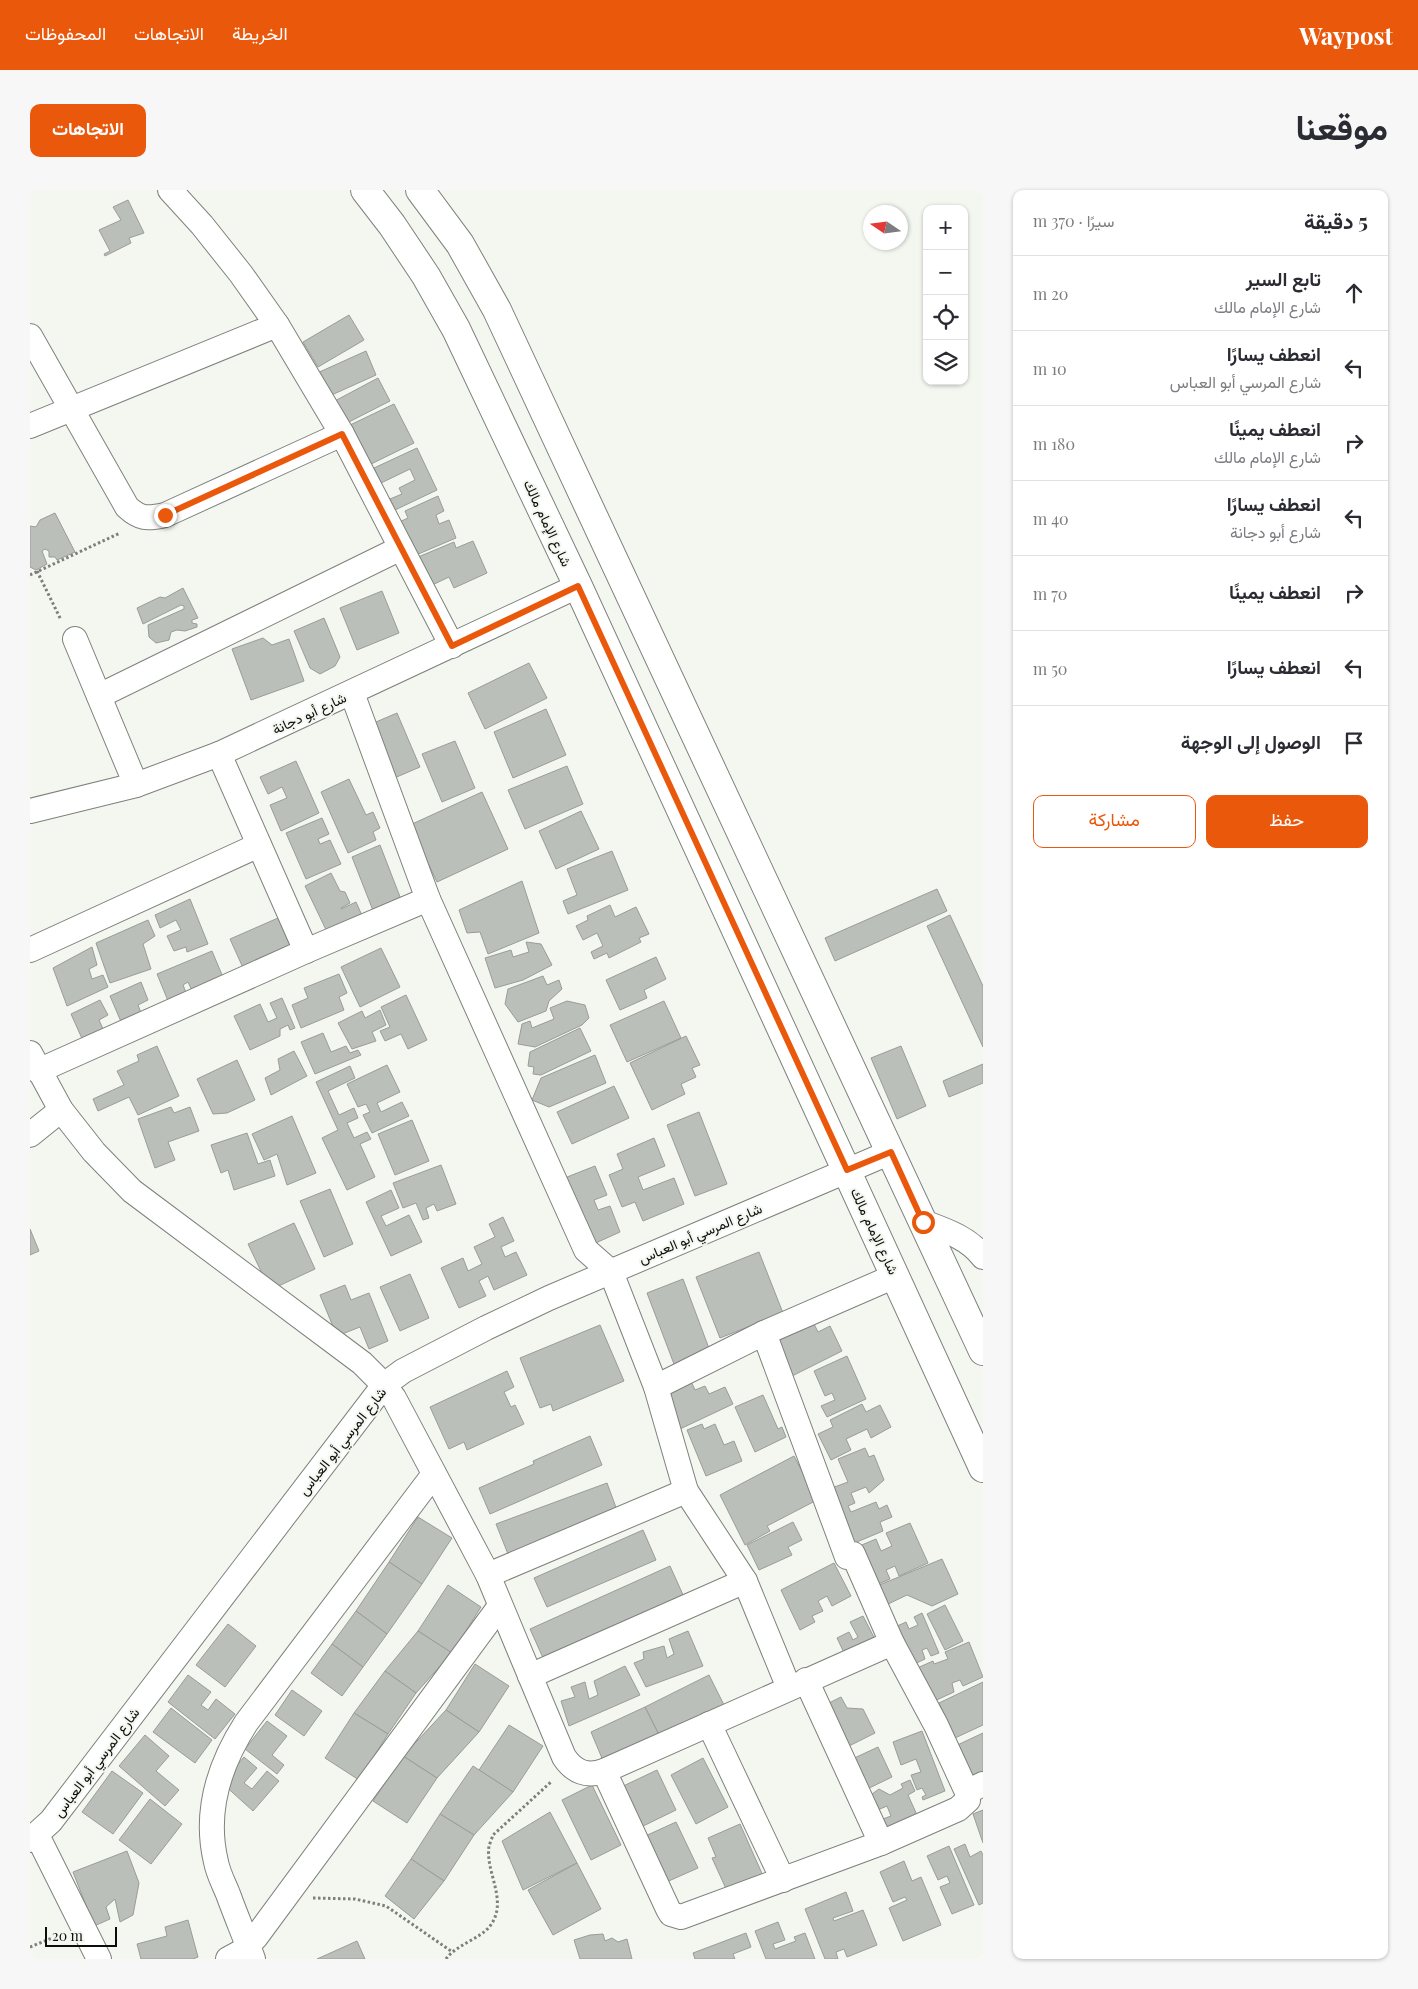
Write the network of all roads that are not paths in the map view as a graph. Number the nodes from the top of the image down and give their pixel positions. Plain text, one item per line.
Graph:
1 (170, 190) edge
2 (365, 190) edge
3 (420, 190) edge
4 (277, 325) junction
5 (30, 336) edge
6 (72, 408) junction
7 (30, 426) edge
8 (342, 434) junction
9 (401, 548) junction
10 (578, 586) junction
11 (75, 639) road end
12 (452, 646) junction
13 (352, 692) junction
14 (99, 696) junction
15 (219, 754) junction
16 (136, 785) junction
17 (32, 806) edge
18 (260, 846) junction
19 (428, 899) junction
20 (30, 950) edge
21 (306, 951) junction
22 (34, 1062) edge
23 (61, 1110) junction
24 (30, 1135) edge
25 (891, 1152) junction
26 (847, 1170) junction
27 (923, 1222) junction
28 (983, 1257) edge
29 (610, 1272) junction
30 (895, 1276) junction
31 (764, 1333) junction
32 (983, 1351) edge
33 (384, 1386) junction
34 (656, 1387) junction
35 (983, 1468) edge
36 (434, 1474) junction
37 (686, 1490) junction
38 (488, 1575) junction
39 (745, 1581) junction
40 (500, 1606) junction
41 (892, 1643) junction
42 (530, 1676) junction
43 (798, 1684) junction
44 (709, 1724) junction
45 (604, 1771) junction
46 (975, 1788) edge
47 (33, 1838) edge
48 (881, 1842) junction
49 (783, 1880) junction
50 (250, 1952) edge
51 (100, 1959) edge
52 (228, 1959) edge

1 - 4 street
2 - 10 street, شارع الإمام مالك
3 - 25 street
4 - 6 street
4 - 8 street
5 - 6 street
6 - 7 street
6 - 8 street
8 - 9 street
9 - 12 street
9 - 14 street
10 - 12 street, شارع أبو دجانة
10 - 26 street, شارع الإمام مالك
11 - 14 street
12 - 13 street, شارع أبو دجانة
13 - 15 street, شارع أبو دجانة
13 - 19 street
14 - 16 street
15 - 16 street, شارع أبو دجانة
15 - 18 street
16 - 17 street, شارع أبو دجانة
18 - 20 street
18 - 21 street
19 - 21 street
19 - 29 street
21 - 22 street
22 - 23 street
23 - 24 street
23 - 33 street
25 - 26 street, شارع المرسي أبو العباس
25 - 27 street
26 - 29 street, شارع المرسي أبو العباس
26 - 30 street, شارع الإمام مالك
27 - 28 street
27 - 32 street
29 - 33 street, شارع المرسي أبو العباس
29 - 34 street
30 - 31 street
30 - 35 street, شارع الإمام مالك
31 - 34 street
31 - 41 street
33 - 36 street
33 - 47 street, شارع المرسي أبو العباس
34 - 37 street
36 - 38 street
36 - 50 street
37 - 38 street
37 - 39 street
38 - 40 street
39 - 42 street
39 - 43 street
40 - 42 street
40 - 50 street
41 - 43 street
41 - 46 street
42 - 45 street
43 - 44 street
43 - 48 street
44 - 45 street
44 - 49 street
45 - 49 street
46 - 48 street
47 - 51 street
48 - 49 street
50 - 52 street

